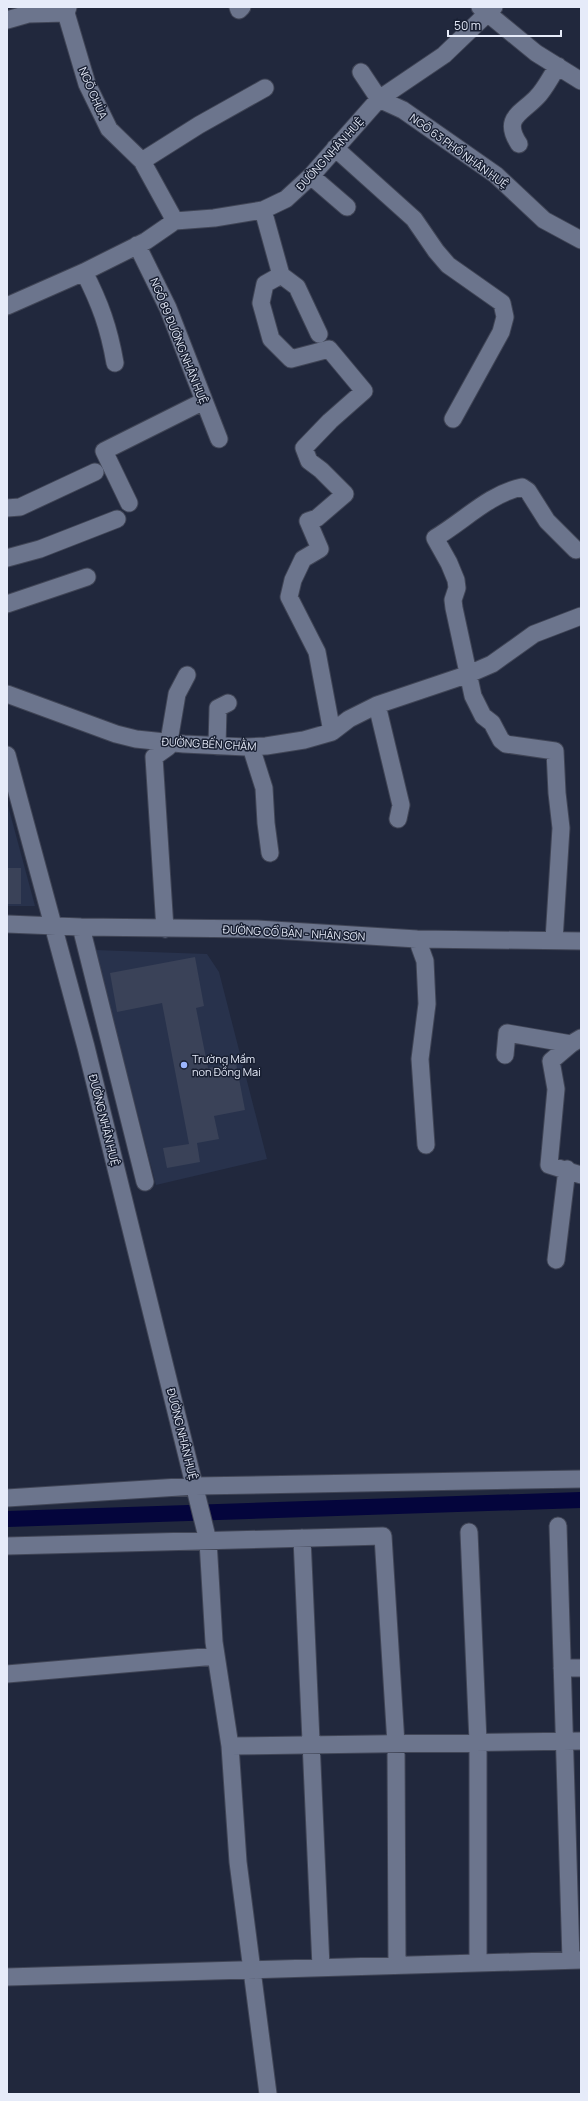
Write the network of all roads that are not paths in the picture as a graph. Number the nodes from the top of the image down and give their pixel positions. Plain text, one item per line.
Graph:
1 (238, 7) edge
2 (242, 7) edge
3 (488, 9) edge
4 (67, 10) edge
5 (7, 20) edge
6 (558, 66) junction
7 (361, 72) dead end
8 (581, 81) edge
9 (265, 88) dead end
10 (379, 99) junction
11 (519, 144) dead end
12 (335, 148) junction
13 (142, 160) junction
14 (311, 176) junction
15 (347, 207) dead end
16 (263, 210) junction
17 (175, 222) junction
18 (581, 240) edge
19 (138, 245) junction
20 (84, 272) junction
21 (281, 275) junction
22 (7, 306) edge
23 (318, 334) dead end
24 (115, 363) dead end
25 (204, 401) junction
26 (453, 420) dead end
27 (219, 439) dead end
28 (94, 472) dead end
29 (129, 503) dead end
30 (7, 508) edge
31 (117, 519) dead end
32 (576, 550) dead end
33 (7, 558) edge
34 (87, 578) dead end
35 (7, 604) edge
36 (581, 616) edge
37 (187, 674) dead end
38 (469, 674) junction
39 (7, 694) edge
40 (228, 703) dead end
41 (378, 705) junction
42 (332, 732) junction
43 (169, 743) junction
44 (217, 746) junction
45 (251, 747) junction
46 (7, 755) edge
47 (398, 819) dead end
48 (270, 853) dead end
49 (7, 924) edge
50 (54, 925) junction
51 (81, 927) junction
52 (166, 929) junction
53 (417, 939) junction
54 (554, 940) junction
55 (581, 941) edge
56 (111, 1041) junction
57 (576, 1041) edge
58 (86, 1047) junction
59 (505, 1055) dead end
60 (426, 1145) dead end
61 (574, 1172) edge
62 (145, 1182) dead end
63 (556, 1260) dead end
64 (581, 1479) edge
65 (195, 1486) junction
66 (7, 1498) edge
67 (558, 1526) dead end
68 (469, 1532) dead end
69 (302, 1538) junction
70 (208, 1541) junction
71 (7, 1546) edge
72 (216, 1656) junction
73 (562, 1668) junction
74 (581, 1668) edge
75 (7, 1674) edge
76 (564, 1741) junction
77 (581, 1741) edge
78 (478, 1742) junction
79 (396, 1744) junction
80 (312, 1745) junction
81 (230, 1746) junction
82 (574, 1836) edge
83 (576, 1960) edge
84 (478, 1963) junction
85 (397, 1965) junction
86 (321, 1967) junction
87 (253, 1969) junction
88 (7, 1977) edge
89 (268, 2094) edge

1 - 2 street
3 - 6 street
3 - 10 street, ĐƯỜNG NHÂN HUỆ
4 - 5 street, NGÕ CHÙA
4 - 13 street, NGÕ CHÙA
6 - 8 street
6 - 11 street
7 - 10 street
9 - 13 street
10 - 12 street, ĐƯỜNG NHÂN HUỆ
10 - 18 street, NGÕ 63 PHỐ NHÂN HUỆ
12 - 14 street, ĐƯỜNG NHÂN HUỆ
12 - 26 street
13 - 17 street, NGÕ CHÙA
14 - 15 street
14 - 16 street, ĐƯỜNG NHÂN HUỆ
16 - 17 street, ĐƯỜNG NHÂN HUỆ
16 - 21 street
17 - 19 street, ĐƯỜNG NHÂN HUỆ
19 - 20 street, ĐƯỜNG NHÂN HUỆ
19 - 25 street, NGÕ 89 ĐƯỜNG NHÂN HUỆ
20 - 22 street, ĐƯỜNG NHÂN HUỆ
20 - 24 street
21 - 23 street
21 - 42 street
25 - 27 street, NGÕ 89 ĐƯỜNG NHÂN HUỆ
25 - 29 street
28 - 30 street
31 - 33 street
32 - 38 street
34 - 35 street
36 - 38 street, ĐƯỜNG BẾN CHẰM
37 - 43 street
38 - 41 street, ĐƯỜNG BẾN CHẰM
38 - 54 street
39 - 43 street, ĐƯỜNG BẾN CHẰM
40 - 44 street
41 - 42 street, ĐƯỜNG BẾN CHẰM
41 - 47 street
42 - 45 street, ĐƯỜNG BẾN CHẰM
43 - 44 street, ĐƯỜNG BẾN CHẰM
43 - 52 street
44 - 45 street, ĐƯỜNG BẾN CHẰM
45 - 48 street
46 - 50 street, ĐƯỜNG NHÂN HUỆ
49 - 50 street, ĐƯỜNG CỔ BẢN - NHÂN SƠN
50 - 51 street, ĐƯỜNG CỔ BẢN - NHÂN SƠN
50 - 58 street, ĐƯỜNG NHÂN HUỆ
51 - 52 street, ĐƯỜNG CỔ BẢN - NHÂN SƠN
51 - 56 street
52 - 53 street, ĐƯỜNG CỔ BẢN - NHÂN SƠN
53 - 54 street, ĐƯỜNG CỔ BẢN - NHÂN SƠN
53 - 60 street
54 - 55 street, ĐƯỜNG CỔ BẢN - NHÂN SƠN
56 - 58 street
56 - 62 street
57 - 59 street
57 - 61 street
58 - 65 street, ĐƯỜNG NHÂN HUỆ
61 - 63 street
64 - 65 street
65 - 66 street
65 - 70 street, ĐƯỜNG NHÂN HUỆ
67 - 73 street
68 - 78 street
69 - 70 street
69 - 79 street
69 - 80 street
70 - 71 street
70 - 72 street, ĐƯỜNG NHÂN HUỆ
72 - 75 street
72 - 81 street, ĐƯỜNG NHÂN HUỆ
73 - 74 street
73 - 76 street
76 - 77 street
76 - 78 street
76 - 82 street
78 - 79 street
78 - 84 street
79 - 80 street
79 - 85 street
80 - 81 street
80 - 86 street
81 - 87 street, ĐƯỜNG NHÂN HUỆ
82 - 83 street
83 - 84 street
84 - 85 street
85 - 86 street
86 - 87 street
87 - 88 street
87 - 89 street, ĐƯỜNG NHÂN HUỆ

